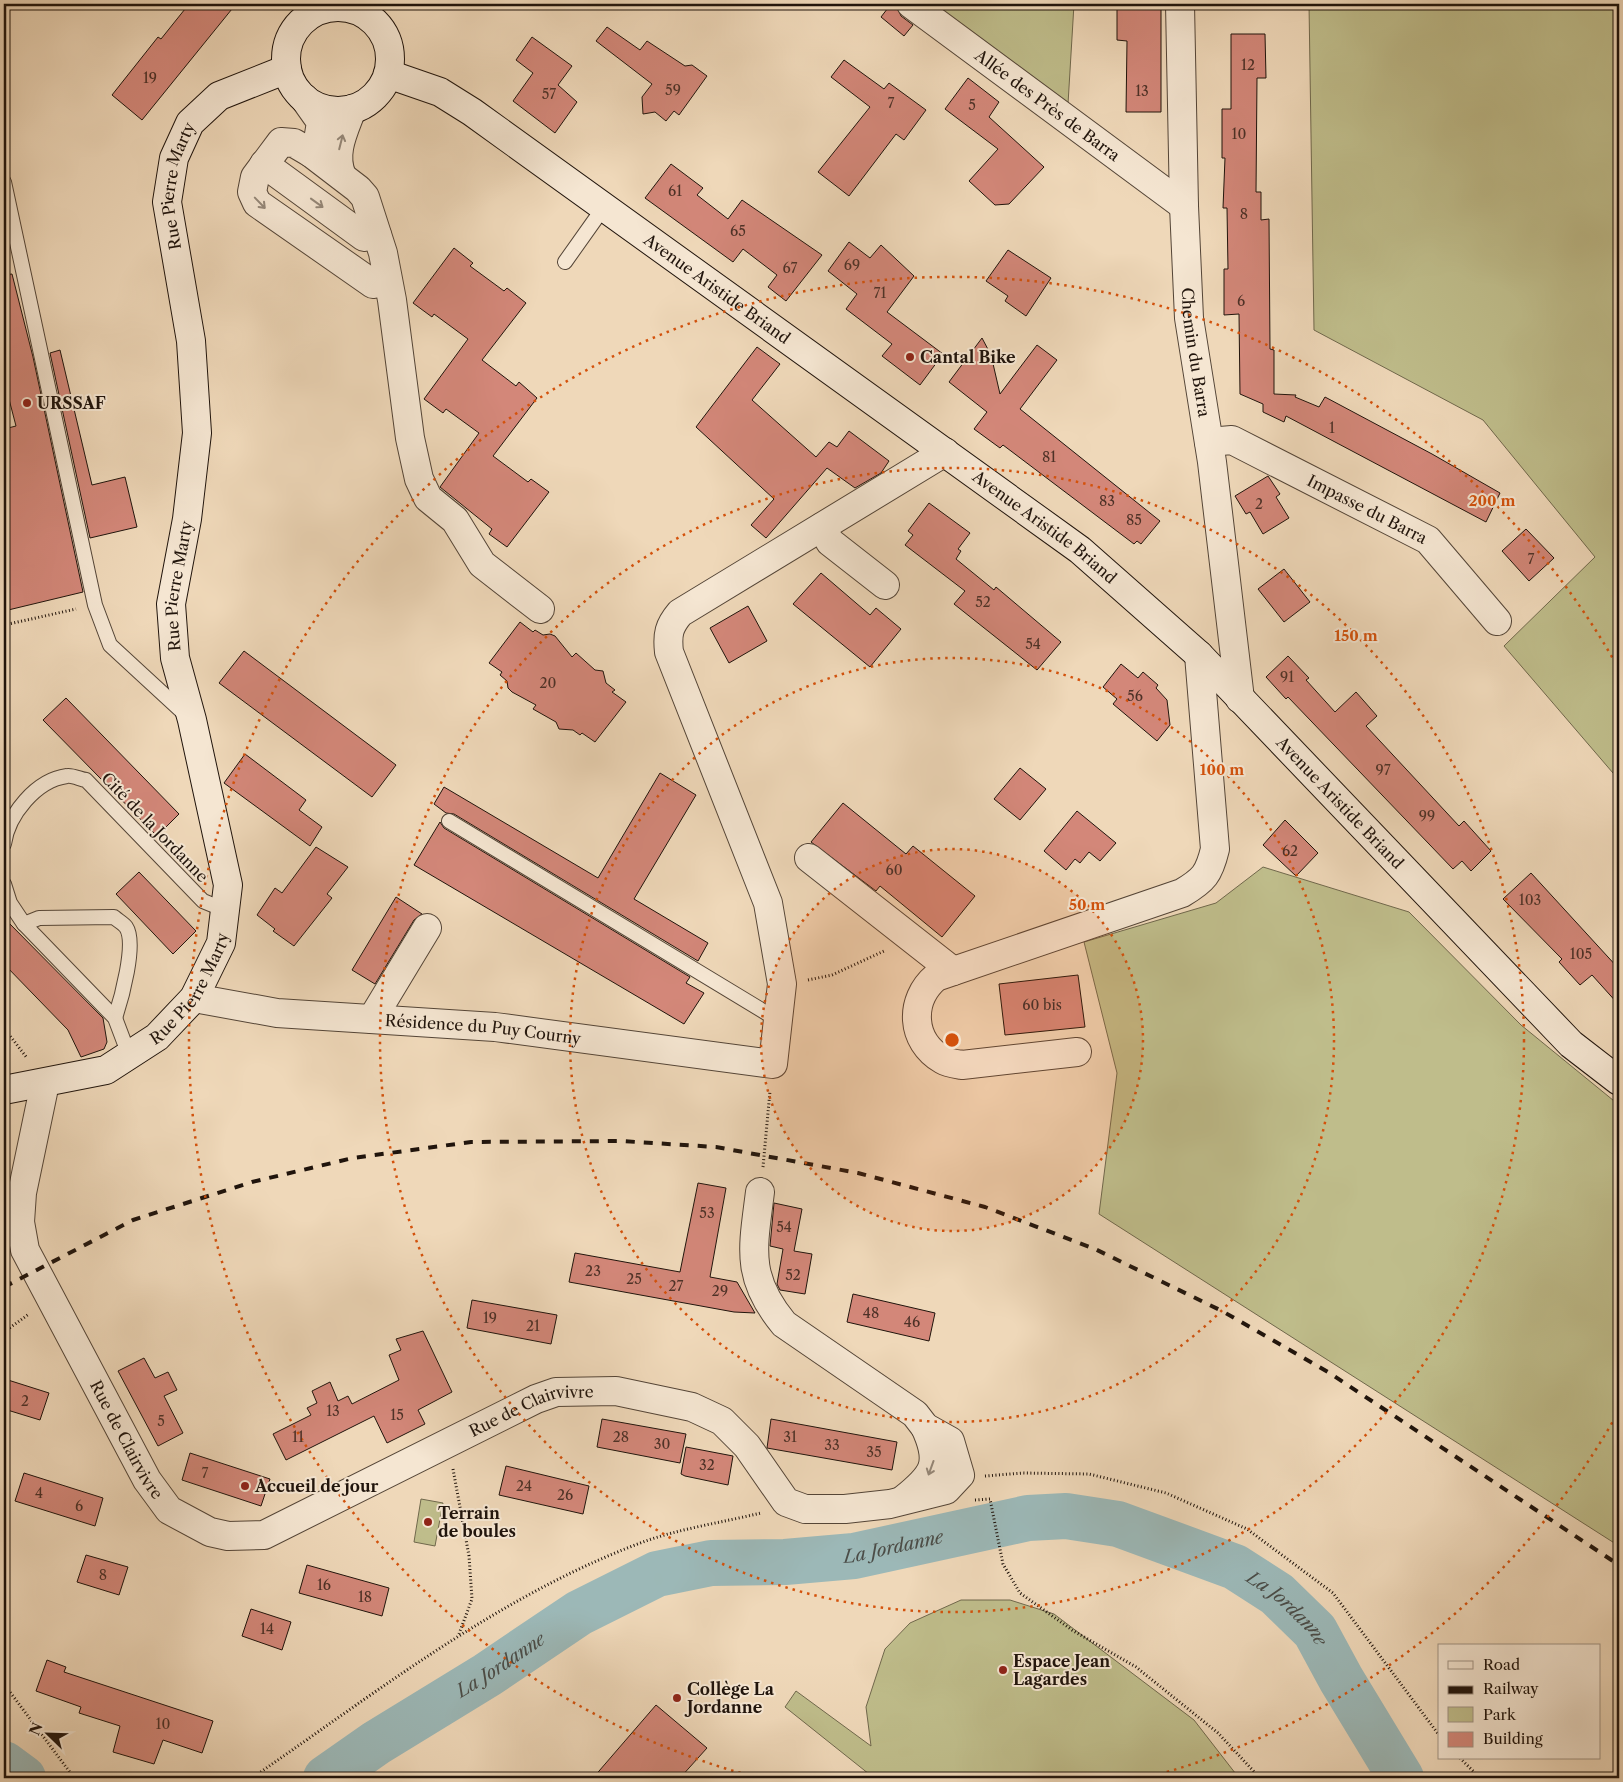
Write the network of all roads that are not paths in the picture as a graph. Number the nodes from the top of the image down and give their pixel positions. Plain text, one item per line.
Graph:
1 (911, 4) edge
2 (1180, 4) edge
3 (314, 8) edge
4 (287, 70) junction
5 (388, 74) junction
6 (304, 98) junction
7 (352, 109) junction
8 (311, 153) junction
9 (264, 164) junction
10 (342, 176) junction
11 (4, 182) edge
12 (1184, 206) junction
13 (604, 207) junction
14 (377, 235) junction
15 (565, 262) dead end
16 (388, 281) junction
17 (1209, 442) junction
18 (945, 452) junction
19 (822, 527) junction
20 (885, 585) dead end
21 (540, 609) dead end
22 (1497, 622) dead end
23 (1198, 655) junction
24 (1240, 699) junction
25 (192, 720) junction
26 (449, 821) dead end
27 (4, 844) edge
28 (809, 858) dead end
29 (4, 884) edge
30 (225, 910) junction
31 (24, 924) junction
32 (427, 928) dead end
33 (953, 971) junction
34 (194, 998) junction
35 (115, 1018) junction
36 (372, 1019) junction
37 (778, 1020) junction
38 (1077, 1052) dead end
39 (129, 1055) junction
40 (1619, 1081) edge
41 (46, 1083) junction
42 (4, 1090) edge
43 (760, 1192) road end
44 (925, 1427) junction
45 (904, 1499) junction

1 - 12 street, Allée des Près de Barra
2 - 12 street, Chemin du Barra
3 - 4 street
3 - 5 street
4 - 6 street
4 - 25 street, Rue Pierre Marty
5 - 7 street
5 - 13 street, Avenue Aristide Briand
6 - 7 street
6 - 8 street
10 -> 7 street
8 - 9 street
8 - 10 street
9 -> 14 street
9 -> 16 street
10 - 14 street
11 - 25 lane
12 - 17 street, Chemin du Barra
13 - 15 lane
13 - 18 street, Avenue Aristide Briand
14 - 16 street
16 - 21 street
17 - 22 street, Impasse du Barra
17 - 24 street, Chemin du Barra
18 - 19 street
18 - 23 street, Avenue Aristide Briand
19 - 20 street
19 - 37 street
23 - 24 street, Avenue Aristide Briand
23 - 33 street
24 - 40 street, Avenue Aristide Briand
25 - 30 street, Rue Pierre Marty
26 - 37 lane
27 - 30 lane, Cité de la Jordanne
28 - 33 street
29 - 31 lane
30 - 34 street, Rue Pierre Marty
31 - 35 lane
31 - 35 lane
32 - 36 street
33 - 38 street
34 - 36 street, Résidence du Puy Courny
34 - 39 street, Rue Pierre Marty
35 - 39 lane
36 - 37 street, Résidence du Puy Courny
39 - 41 street, Rue Pierre Marty
41 - 42 street, Rue Pierre Marty
41 - 45 street, Rue de Clairvivre
43 - 44 street
44 -> 45 street
44 - 45 street

